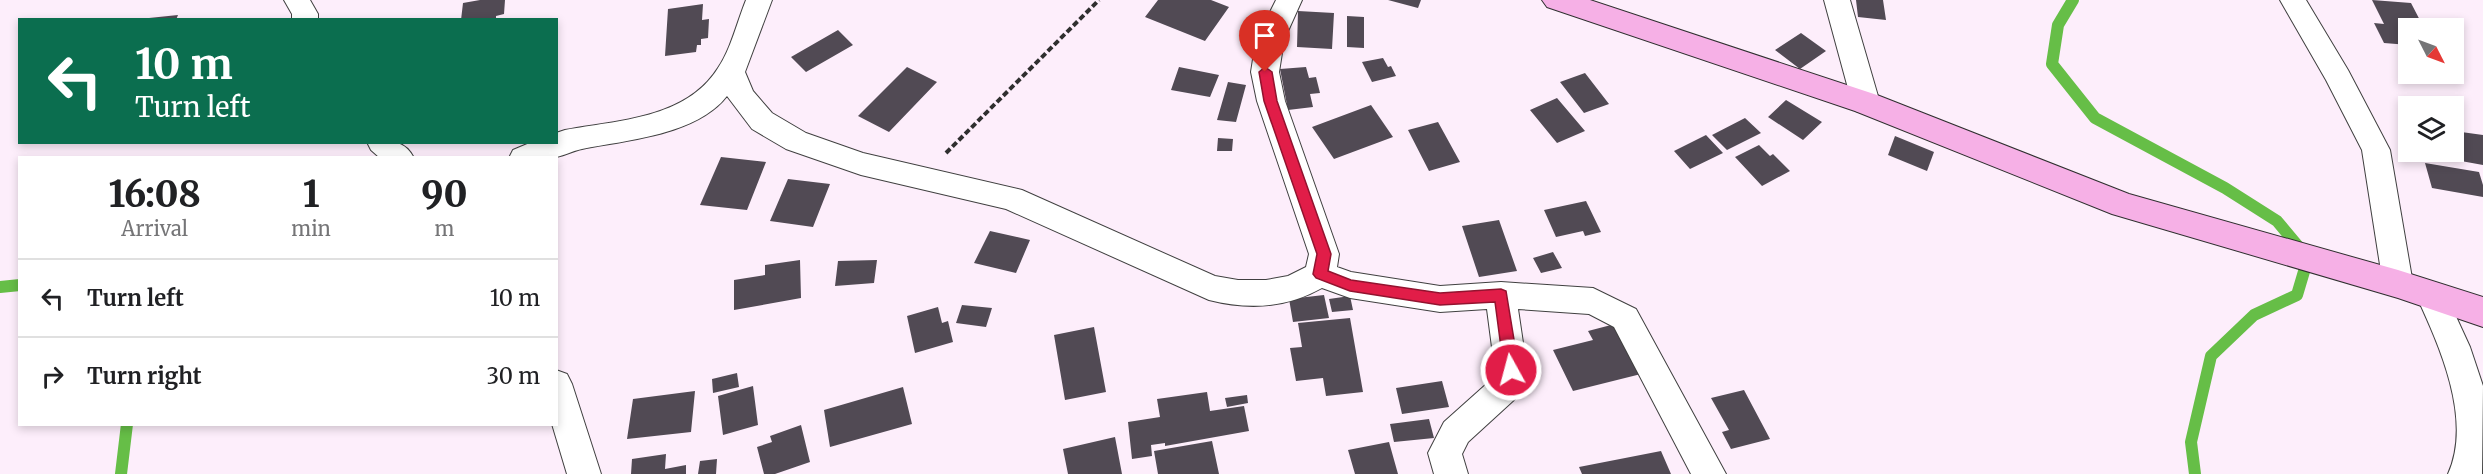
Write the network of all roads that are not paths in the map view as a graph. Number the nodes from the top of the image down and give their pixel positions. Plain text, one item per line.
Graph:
1 (297, 0) edge
2 (759, 0) edge
3 (1289, 0) edge
4 (1557, 0) edge
5 (1837, 0) edge
6 (2293, 0) edge
7 (305, 18) edge
8 (731, 72) junction
9 (1866, 103) junction
10 (383, 144) edge
11 (558, 144) edge
12 (558, 144) edge
13 (398, 156) edge
14 (528, 156) edge
15 (1320, 274) junction
16 (2398, 284) junction
17 (1501, 295) junction
18 (2431, 295) junction
19 (2483, 312) edge
20 (558, 390) edge
21 (584, 474) edge
22 (1450, 474) edge
23 (1709, 474) edge
24 (2465, 474) edge

1 - 7 street
2 - 8 street
3 - 15 street
4 - 9 street
5 - 9 street
6 - 16 street
8 - 11 street
8 - 15 street
9 - 16 street
10 - 13 street
12 - 14 street
15 - 17 street
16 - 18 street
17 - 22 street
17 - 23 street
18 - 19 street
18 - 24 street
20 - 21 street

